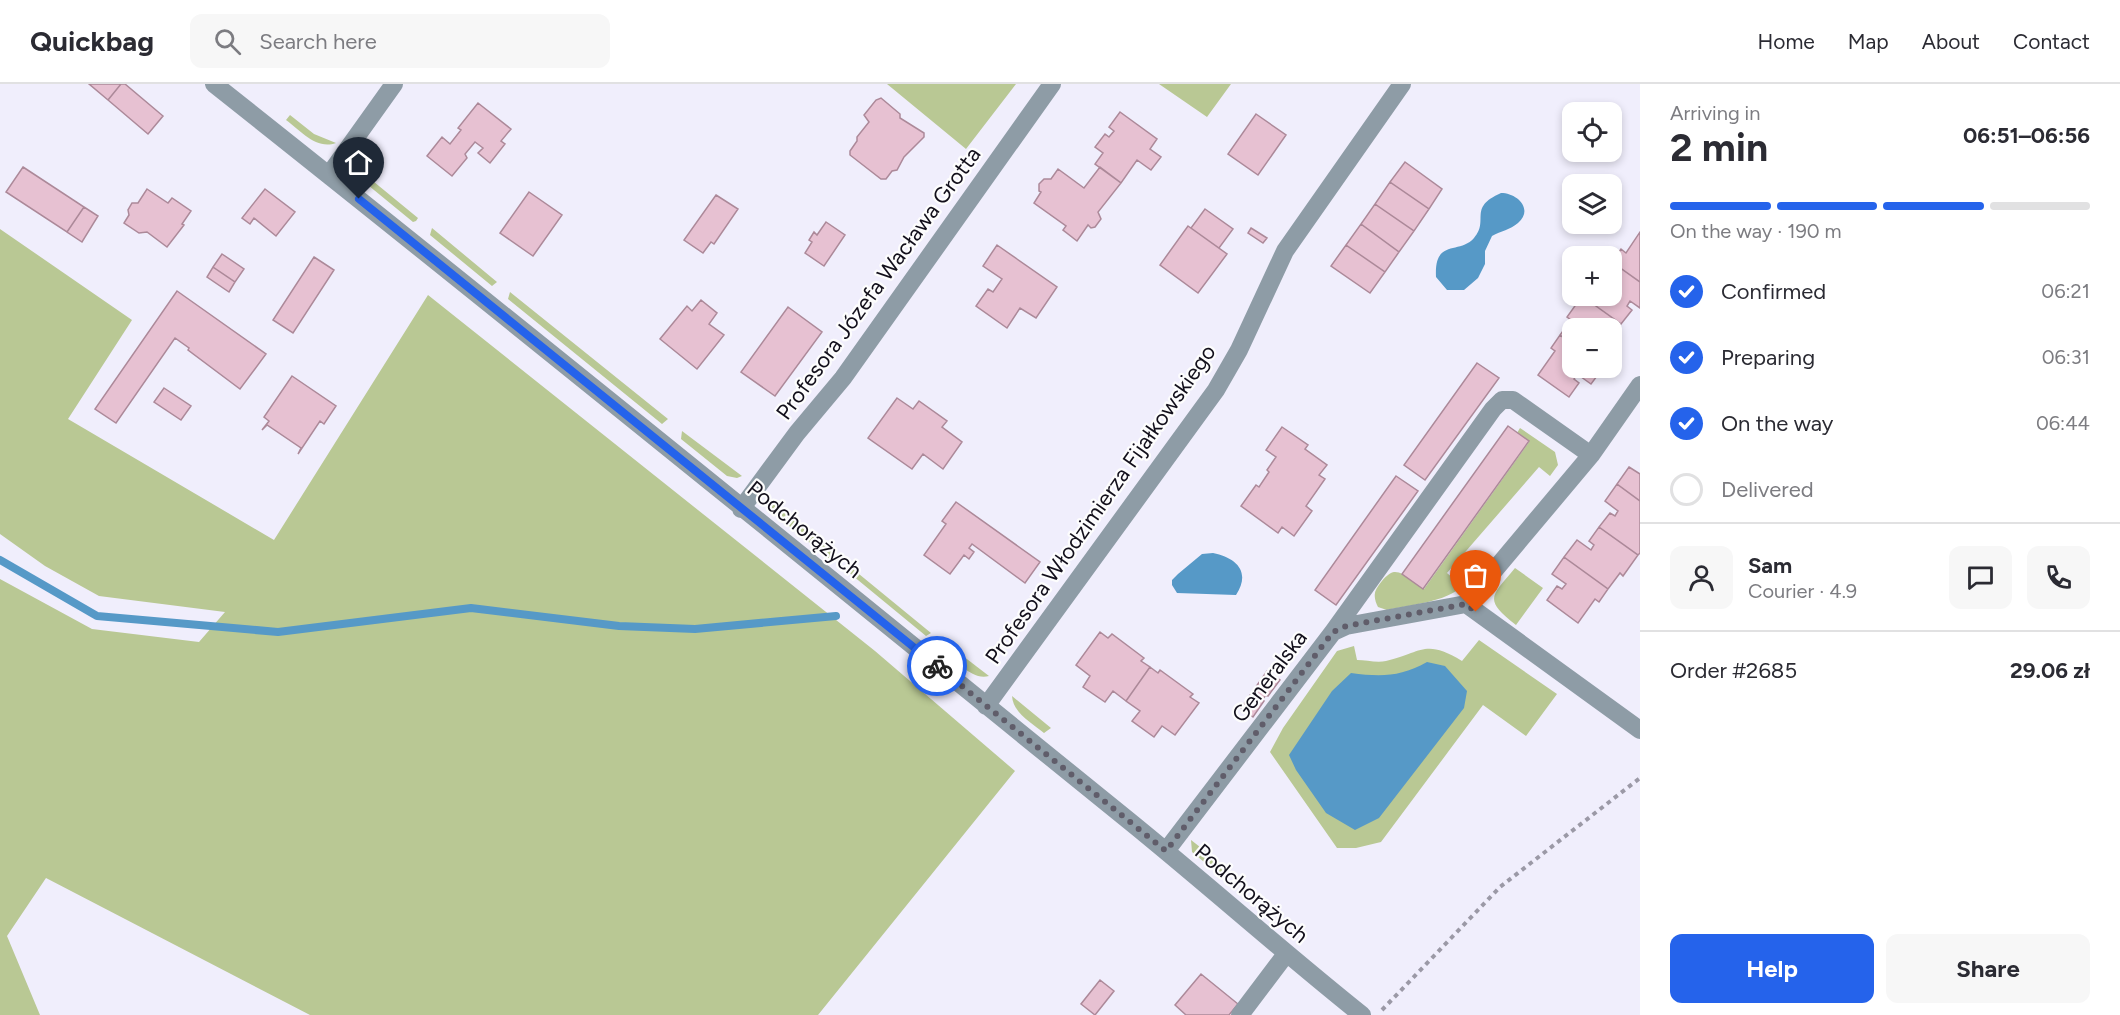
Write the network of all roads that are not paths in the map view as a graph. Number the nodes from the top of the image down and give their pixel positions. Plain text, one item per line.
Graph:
1 (214, 84) edge
2 (394, 84) edge
3 (1052, 84) edge
4 (1402, 84) edge
5 (329, 175) junction
6 (1640, 385) edge
7 (1591, 455) junction
8 (741, 509) junction
9 (1466, 604) junction
10 (1333, 632) junction
11 (986, 706) junction
12 (1640, 730) edge
13 (1166, 851) junction
14 (1286, 954) junction
15 (1240, 1015) edge
16 (1362, 1015) edge

1 - 5 street, Podchorążych
2 - 5 street
3 - 8 street, Profesora Józefa Wacława Grotta
4 - 11 street, Profesora Włodzimierza Fijałkowskiego
5 - 8 street, Podchorążych
6 - 7 street
7 - 9 street
7 - 10 street
8 - 11 street, Podchorążych
9 - 10 street, Generalska
9 - 12 street
10 - 13 street, Generalska
11 - 13 street, Podchorążych
13 - 14 street, Podchorążych
14 - 15 street
14 - 16 street, Podchorążych

